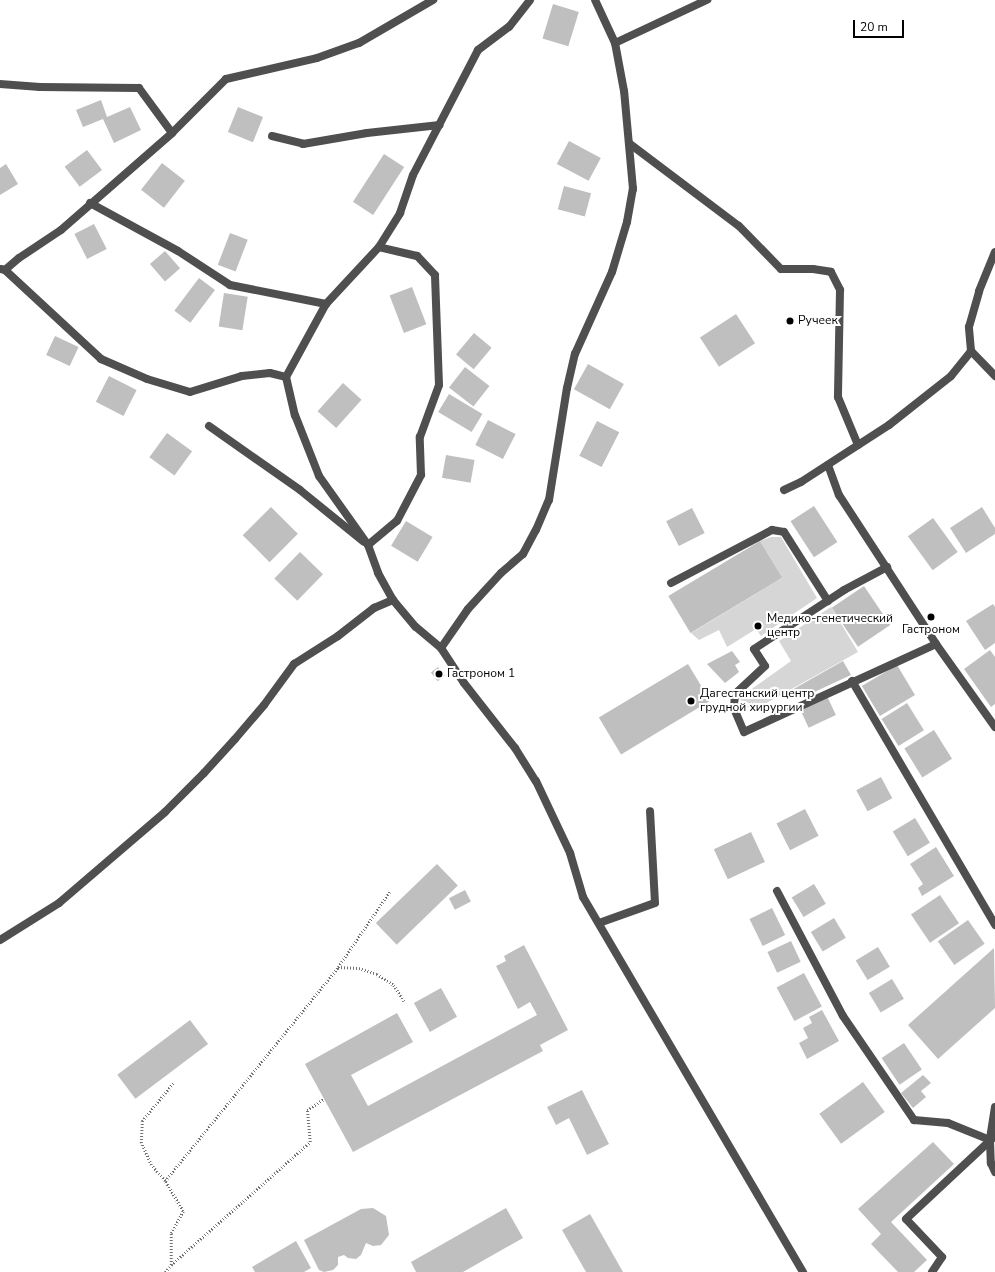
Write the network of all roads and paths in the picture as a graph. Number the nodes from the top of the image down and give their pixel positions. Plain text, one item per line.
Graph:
1 (433, 0) edge
2 (530, 0) edge
3 (595, 0) edge
4 (707, 0) edge
5 (615, 43) junction
6 (0, 84) edge
7 (440, 125) junction
8 (172, 133) junction
9 (272, 136) dead end
10 (630, 144) junction
11 (90, 203) junction
12 (378, 247) junction
13 (995, 252) edge
14 (2, 269) edge
15 (326, 304) junction
16 (971, 351) junction
17 (995, 376) edge
18 (286, 377) junction
19 (209, 426) dead end
20 (858, 445) junction
21 (828, 465) junction
22 (784, 490) dead end
23 (368, 545) junction
24 (887, 567) junction
25 (671, 583) dead end
26 (394, 600) junction
27 (828, 601) junction
28 (936, 644) junction
29 (441, 648) junction
30 (852, 681) junction
31 (995, 727) edge
32 (650, 811) dead end
33 (390, 890) dead end
34 (778, 891) dead end
35 (599, 923) junction
36 (995, 925) edge
37 (0, 940) edge
38 (338, 967) junction
39 (404, 1001) dead end
40 (174, 1082) dead end
41 (324, 1099) dead end
42 (995, 1107) edge
43 (993, 1138) edge
44 (995, 1172) edge
45 (165, 1181) junction
46 (170, 1265) junction
47 (165, 1272) edge
48 (803, 1272) edge
49 (932, 1272) edge

1 - 8 street
2 - 7 street
3 - 5 street
4 - 5 street
5 - 10 street
6 - 8 street
7 - 9 street
7 - 12 street
8 - 11 street
10 - 20 street
10 - 29 street
11 - 14 street
11 - 15 street
12 - 15 street
12 - 23 street
13 - 16 street
14 - 18 street
15 - 18 street
16 - 17 street
16 - 20 street
18 - 23 street
19 - 23 street
20 - 21 street
21 - 22 street
21 - 24 street
23 - 26 street
24 - 27 street
24 - 28 street
25 - 27 street
26 - 29 street
26 - 37 street
27 - 30 street
28 - 30 street
28 - 31 street
29 - 35 street
30 - 36 street
32 - 35 street
33 - 38 path
34 - 43 street
35 - 48 street
38 - 39 path
38 - 45 path
40 - 45 path
41 - 46 path
42 - 43 street
43 - 44 street
43 - 49 street
45 - 46 path
46 - 47 path

